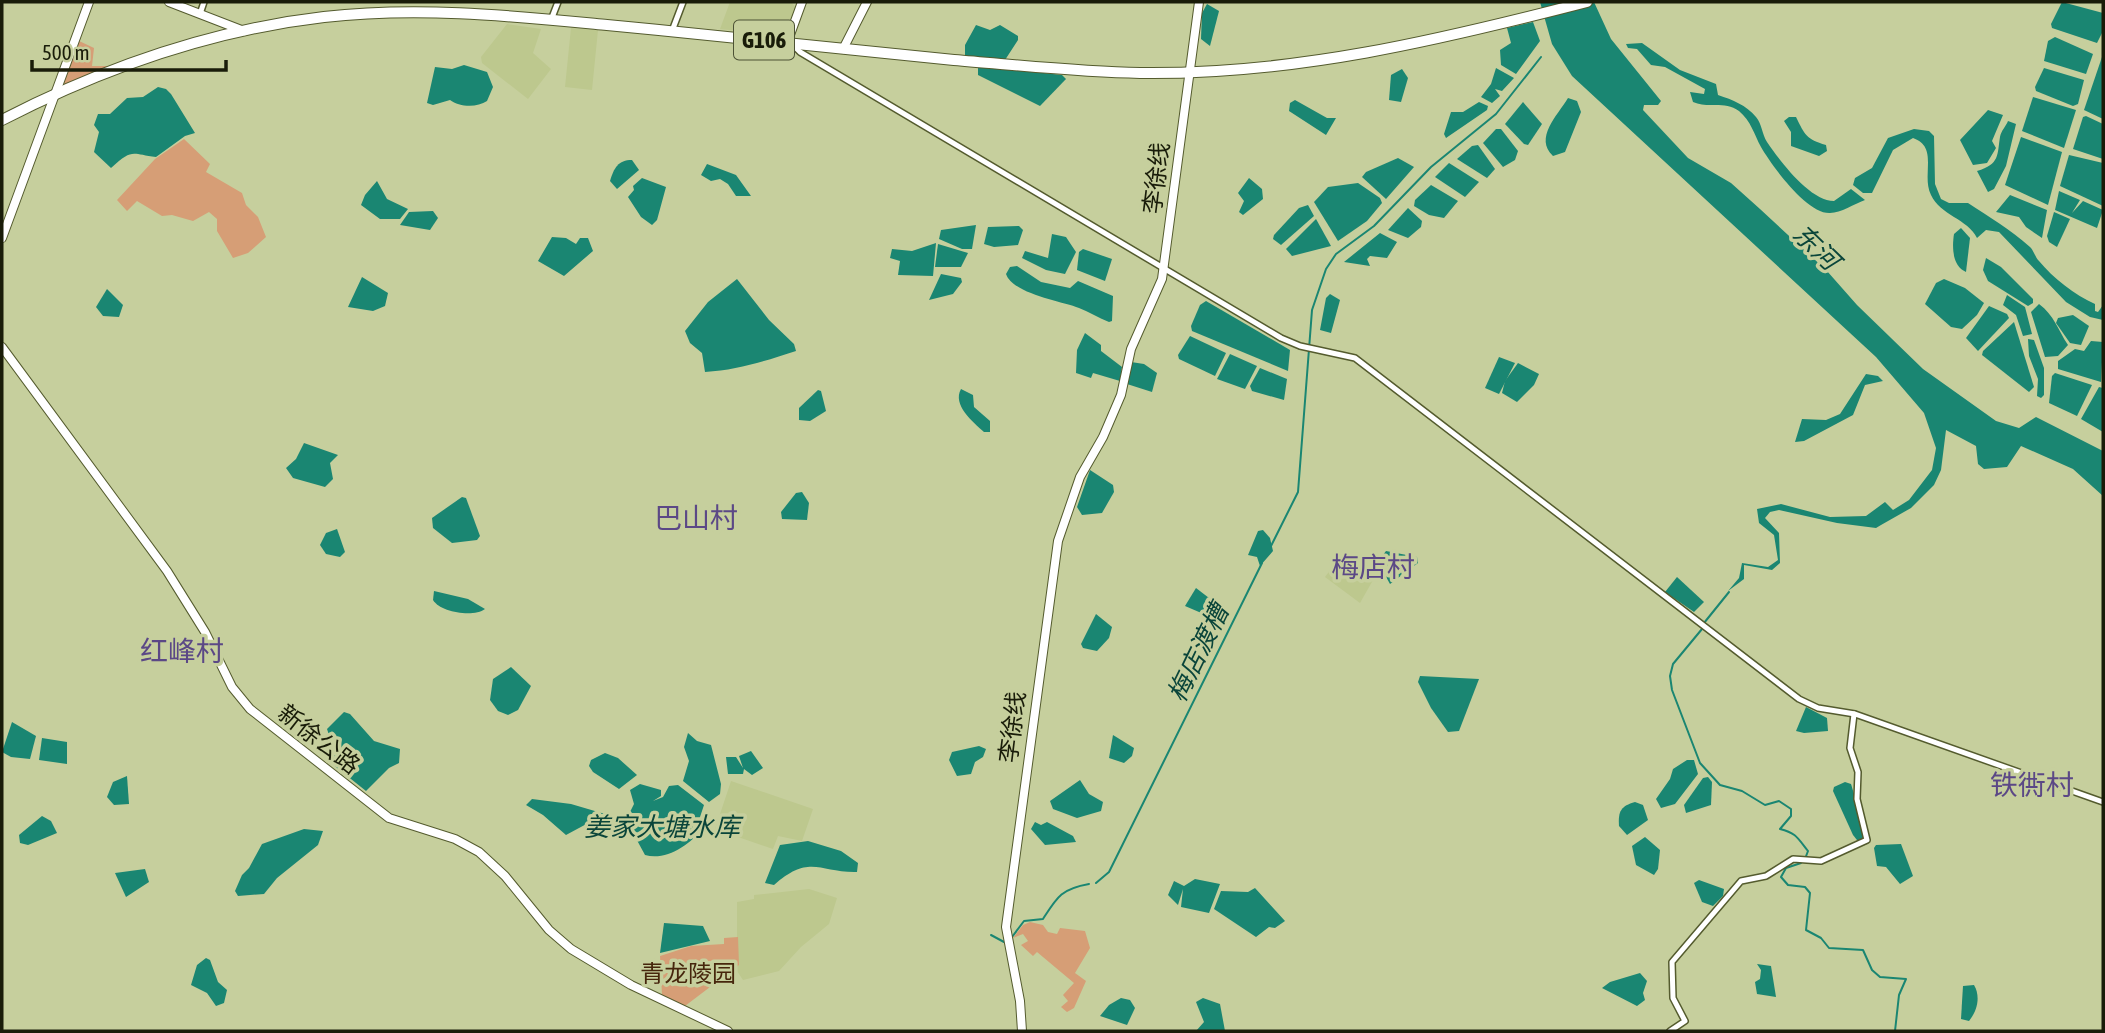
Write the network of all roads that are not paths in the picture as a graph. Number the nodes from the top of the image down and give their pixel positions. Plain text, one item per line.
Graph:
1 (89, 2) edge
2 (169, 2) edge
3 (177, 2) edge
4 (204, 2) edge
5 (558, 2) edge
6 (683, 2) edge
7 (802, 2) edge
8 (867, 2) edge
9 (1199, 2) edge
10 (1587, 2) edge
11 (201, 11) junction
12 (551, 20) junction
13 (247, 31) junction
14 (672, 31) junction
15 (790, 43) junction
16 (843, 49) junction
17 (1189, 73) junction
18 (56, 94) junction
19 (2, 120) edge
20 (2, 238) edge
21 (1164, 269) junction
22 (2, 347) edge
23 (1854, 714) junction
24 (2103, 802) edge
25 (728, 1031) edge
26 (1022, 1031) edge
27 (1671, 1031) edge

1 - 18 main road
2 - 13 main road
3 - 11 main road
4 - 11 street
5 - 12 street
6 - 14 street
7 - 15 main road
8 - 16 main road
9 - 17 main road, 李徐线
10 - 17 highway, G106
11 - 13 main road
12 - 13 highway, G106
12 - 14 highway, G106
13 - 18 highway, G106
14 - 15 highway, G106
15 - 16 highway, G106
15 - 21 street
16 - 17 highway, G106
17 - 21 main road, 李徐线
18 - 19 highway, G106
18 - 20 main road
21 - 23 street
21 - 26 main road, 李徐线
22 - 25 main road, 新徐公路
23 - 24 street
23 - 27 street

